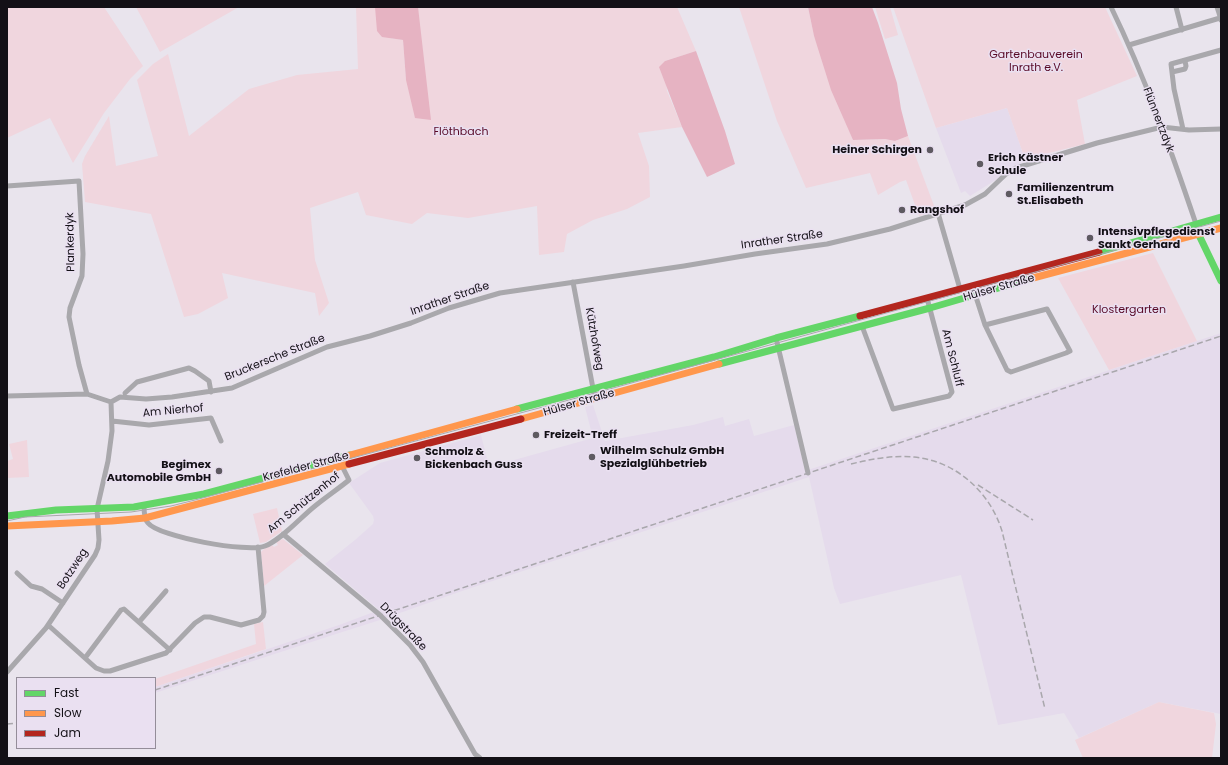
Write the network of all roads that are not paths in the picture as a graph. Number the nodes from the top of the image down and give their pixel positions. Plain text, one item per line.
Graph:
1 (1111, 7) edge
2 (1176, 7) edge
3 (1217, 7) edge
4 (1220, 16) edge
5 (1182, 30) junction
6 (1129, 44) junction
7 (1221, 50) edge
8 (1185, 61) junction
9 (1172, 72) junction
10 (1162, 126) junction
11 (1183, 129) junction
12 (1221, 129) edge
13 (7, 186) edge
14 (938, 213) junction
15 (1221, 217) edge
16 (1196, 224) junction
17 (1221, 228) edge
18 (1199, 235) junction
19 (1221, 281) edge
20 (573, 282) junction
21 (960, 289) junction
22 (975, 294) junction
23 (927, 298) junction
24 (930, 308) junction
25 (862, 326) junction
26 (985, 326) junction
27 (370, 336) joint
28 (776, 338) junction
29 (778, 348) junction
30 (593, 388) junction
31 (212, 392) junction
32 (87, 394) junction
33 (123, 395) junction
34 (7, 396) edge
35 (595, 399) junction
36 (111, 402) junction
37 (112, 421) junction
38 (468, 423) joint
39 (221, 441) dead end
40 (380, 456) joint
41 (342, 466) junction
42 (808, 473) dead end
43 (144, 506) junction
44 (97, 509) junction
45 (7, 516) edge
46 (145, 518) junction
47 (97, 521) junction
48 (7, 526) edge
49 (283, 534) junction
50 (258, 547) junction
51 (17, 573) dead end
52 (166, 592) dead end
53 (63, 603) junction
54 (139, 622) junction
55 (48, 625) junction
56 (170, 650) junction
57 (85, 658) junction
58 (7, 672) edge
59 (474, 756) edge
60 (480, 758) edge

1 - 6 street, Flünnertzdyk
2 - 5 street
3 - 4 street
4 - 5 street
5 - 6 street
6 - 10 street, Flünnertzdyk
7 - 8 street
8 - 9 street
8 - 9 street
9 - 11 street
10 - 11 street, Inrather Straße
10 - 14 street, Inrather Straße
10 - 16 street, Flünnertzdyk
11 - 12 street, Inrather Straße
13 - 32 street, Plankerdyk
14 - 20 street, Inrather Straße
14 - 21 street, Hülser Straße
15 - 16 street, Hülser Straße
16 - 18 street, Flünnertzdyk
16 - 21 street, Hülser Straße
17 - 18 street, Hülser Straße
18 - 19 street, Flünnertzdyk
18 - 22 street, Hülser Straße
20 - 27 street, Inrather Straße
20 - 30 street, Kützhofweg
21 - 23 street, Hülser Straße
22 - 24 street, Hülser Straße
22 - 26 street
23 - 24 street, Am Schluff
23 - 28 street, Hülser Straße
24 - 25 street, Hülser Straße
24 - 25 street, Am Schluff
25 - 29 street, Hülser Straße
26 - 26 street
27 - 31 street, Bruckersche Straße
28 - 29 street
28 - 30 street, Hülser Straße
29 - 35 street, Hülser Straße
29 - 42 street
30 - 35 street, Kützhofweg
30 - 38 street, Hülser Straße
31 - 33 street, Bruckersche Straße
31 - 33 street, Bruckersche Straße
32 - 34 street
32 - 36 street
33 - 36 street, Bruckersche Straße
35 - 40 street, Hülser Straße
36 - 37 street
37 - 39 street, Am Nierhof
37 - 44 street
38 - 43 street, Krefelder Straße
40 - 41 street, Krefelder Straße
41 - 46 street, Krefelder Straße
41 - 49 street, Am Schützenhof
43 - 44 street, Krefelder Straße
43 - 46 street
44 - 45 street, Krefelder Straße
44 - 47 street, Botzweg
46 - 47 street, Krefelder Straße
46 - 50 street, Am Schützenhof
47 - 48 street, Krefelder Straße
47 - 53 street, Botzweg
49 - 50 street, Am Schützenhof
49 - 59 street, Drügstraße
50 - 56 street
51 - 53 street, Botzweg
52 - 54 street
53 - 55 street, Botzweg
54 - 56 street
54 - 57 street
55 - 57 street
55 - 58 street, Botzweg
56 - 57 street
59 - 60 street, Drügstraße

